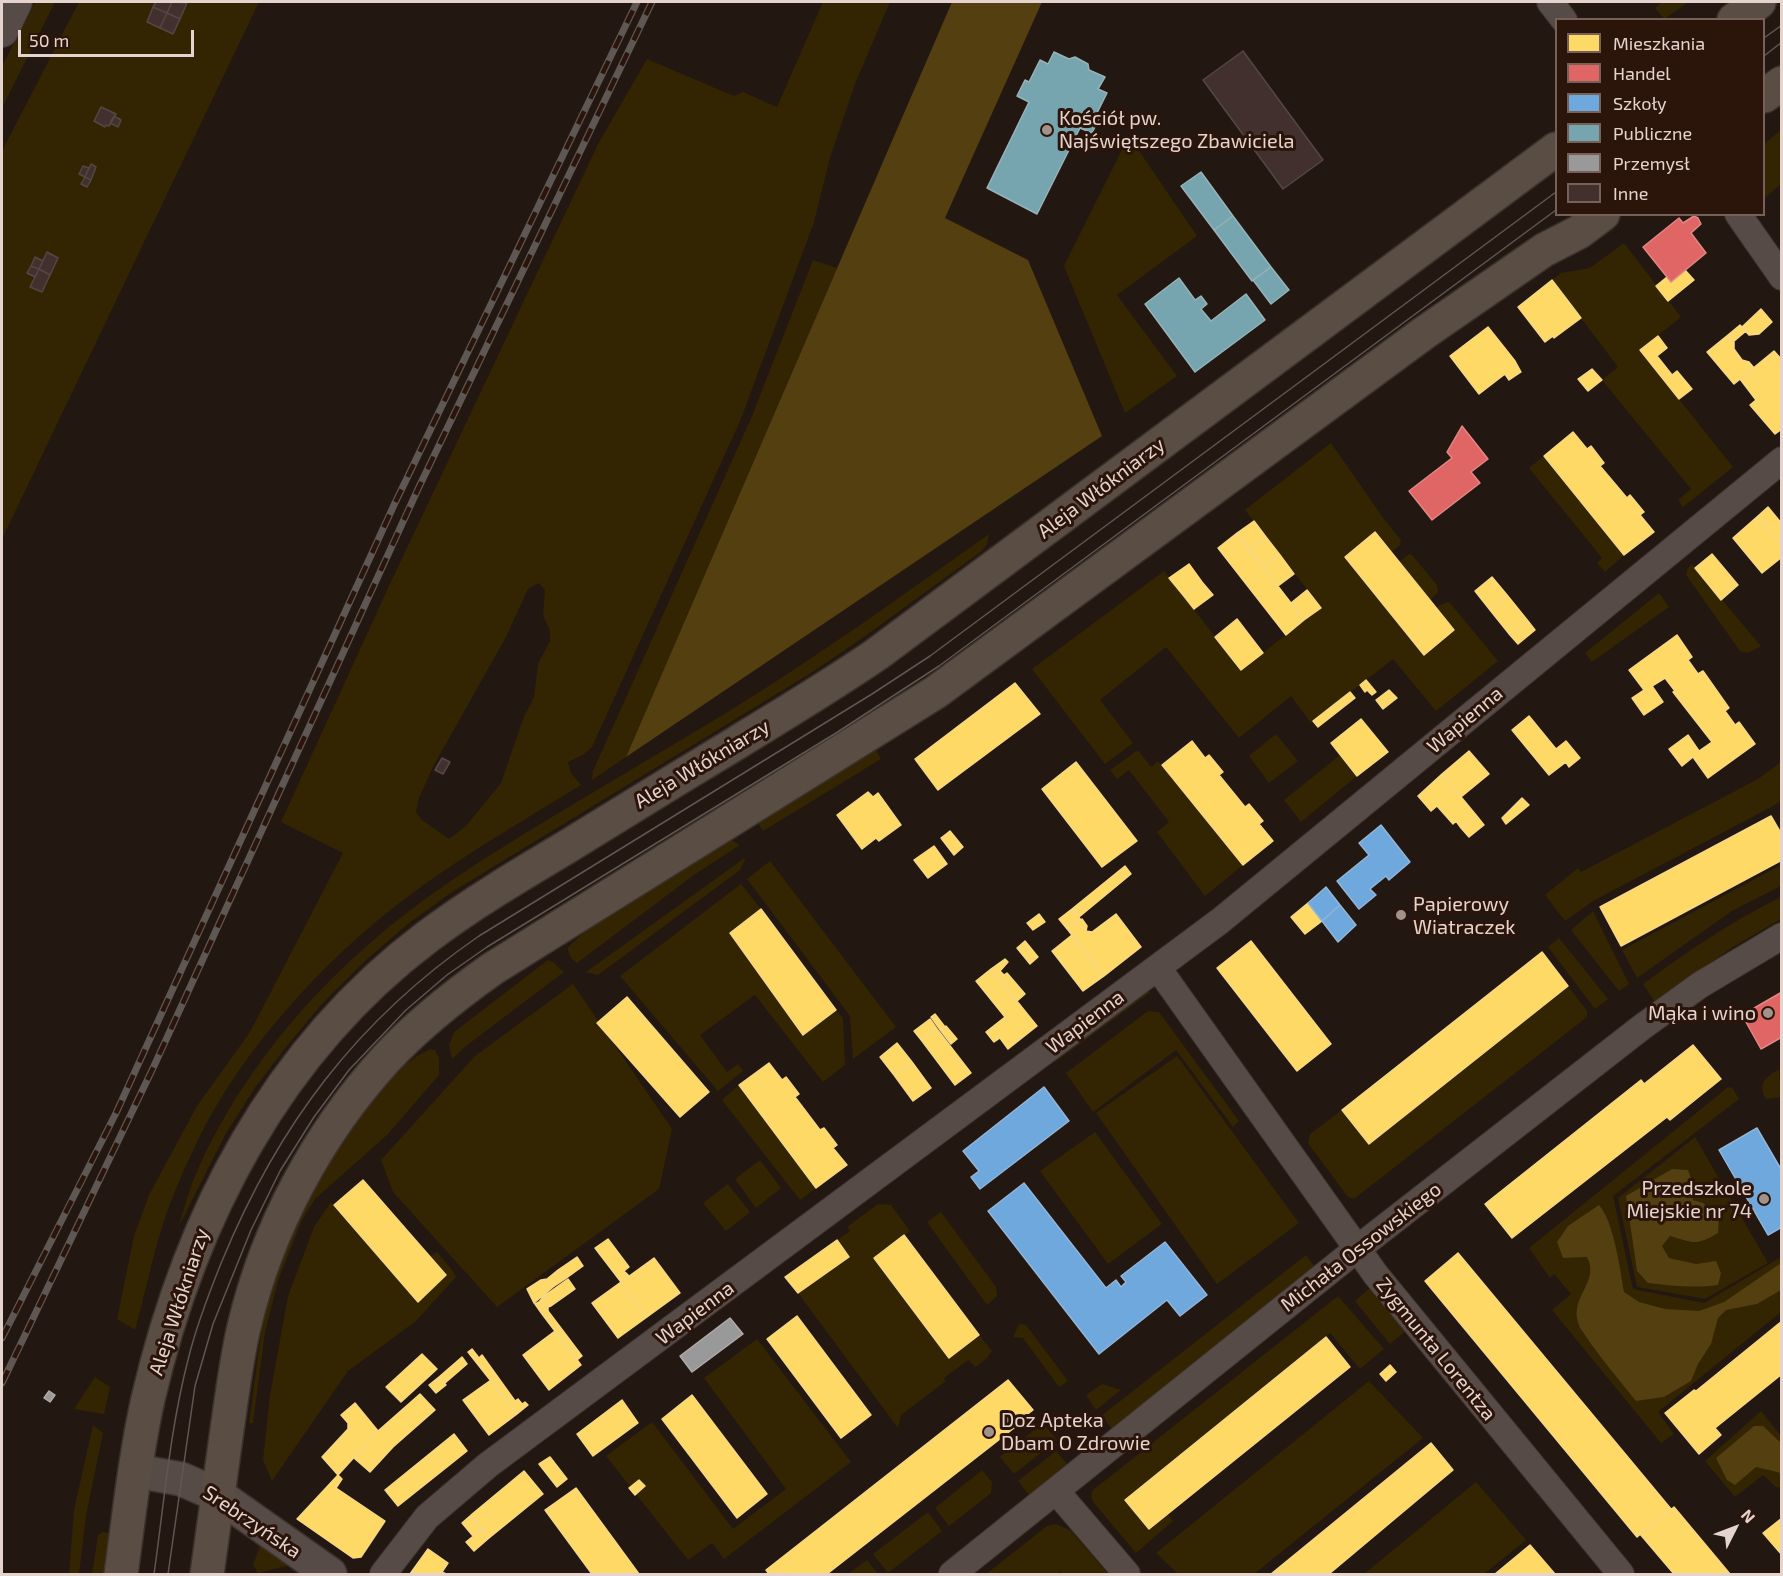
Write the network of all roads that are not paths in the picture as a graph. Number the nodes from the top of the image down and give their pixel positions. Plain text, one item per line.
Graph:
1 (16, 2) edge
2 (1550, 2) edge
3 (1759, 2) edge
4 (1562, 18) edge
5 (1737, 18) edge
6 (2, 31) edge
7 (1782, 83) edge
8 (1765, 95) edge
9 (1555, 150) edge
10 (1600, 216) edge
11 (1739, 216) edge
12 (1782, 276) edge
13 (1782, 460) edge
14 (1782, 936) edge
15 (1158, 968) junction
16 (1358, 1249) junction
17 (136, 1471) junction
18 (1056, 1491) junction
19 (218, 1495) junction
20 (121, 1575) edge
21 (207, 1575) edge
22 (330, 1575) edge
23 (383, 1575) edge
24 (952, 1575) edge
25 (1126, 1575) edge
26 (1621, 1575) edge

1 - 6 street
2 - 4 street
3 - 5 main road
7 - 8 main road
9 - 17 main road, Aleja Włókniarzy
10 - 19 main road
11 - 12 street
13 - 15 street, Wapienna
14 - 16 street, Michała Ossowskiego
15 - 16 street, Zygmunta Lorentza
15 - 23 street, Wapienna
16 - 18 street, Michała Ossowskiego
16 - 26 street, Zygmunta Lorentza
17 - 19 main road, Srebrzyńska
17 - 20 main road, Aleja Włókniarzy
18 - 24 street, Michała Ossowskiego
18 - 25 street
19 - 21 main road
19 - 22 main road, Srebrzyńska

